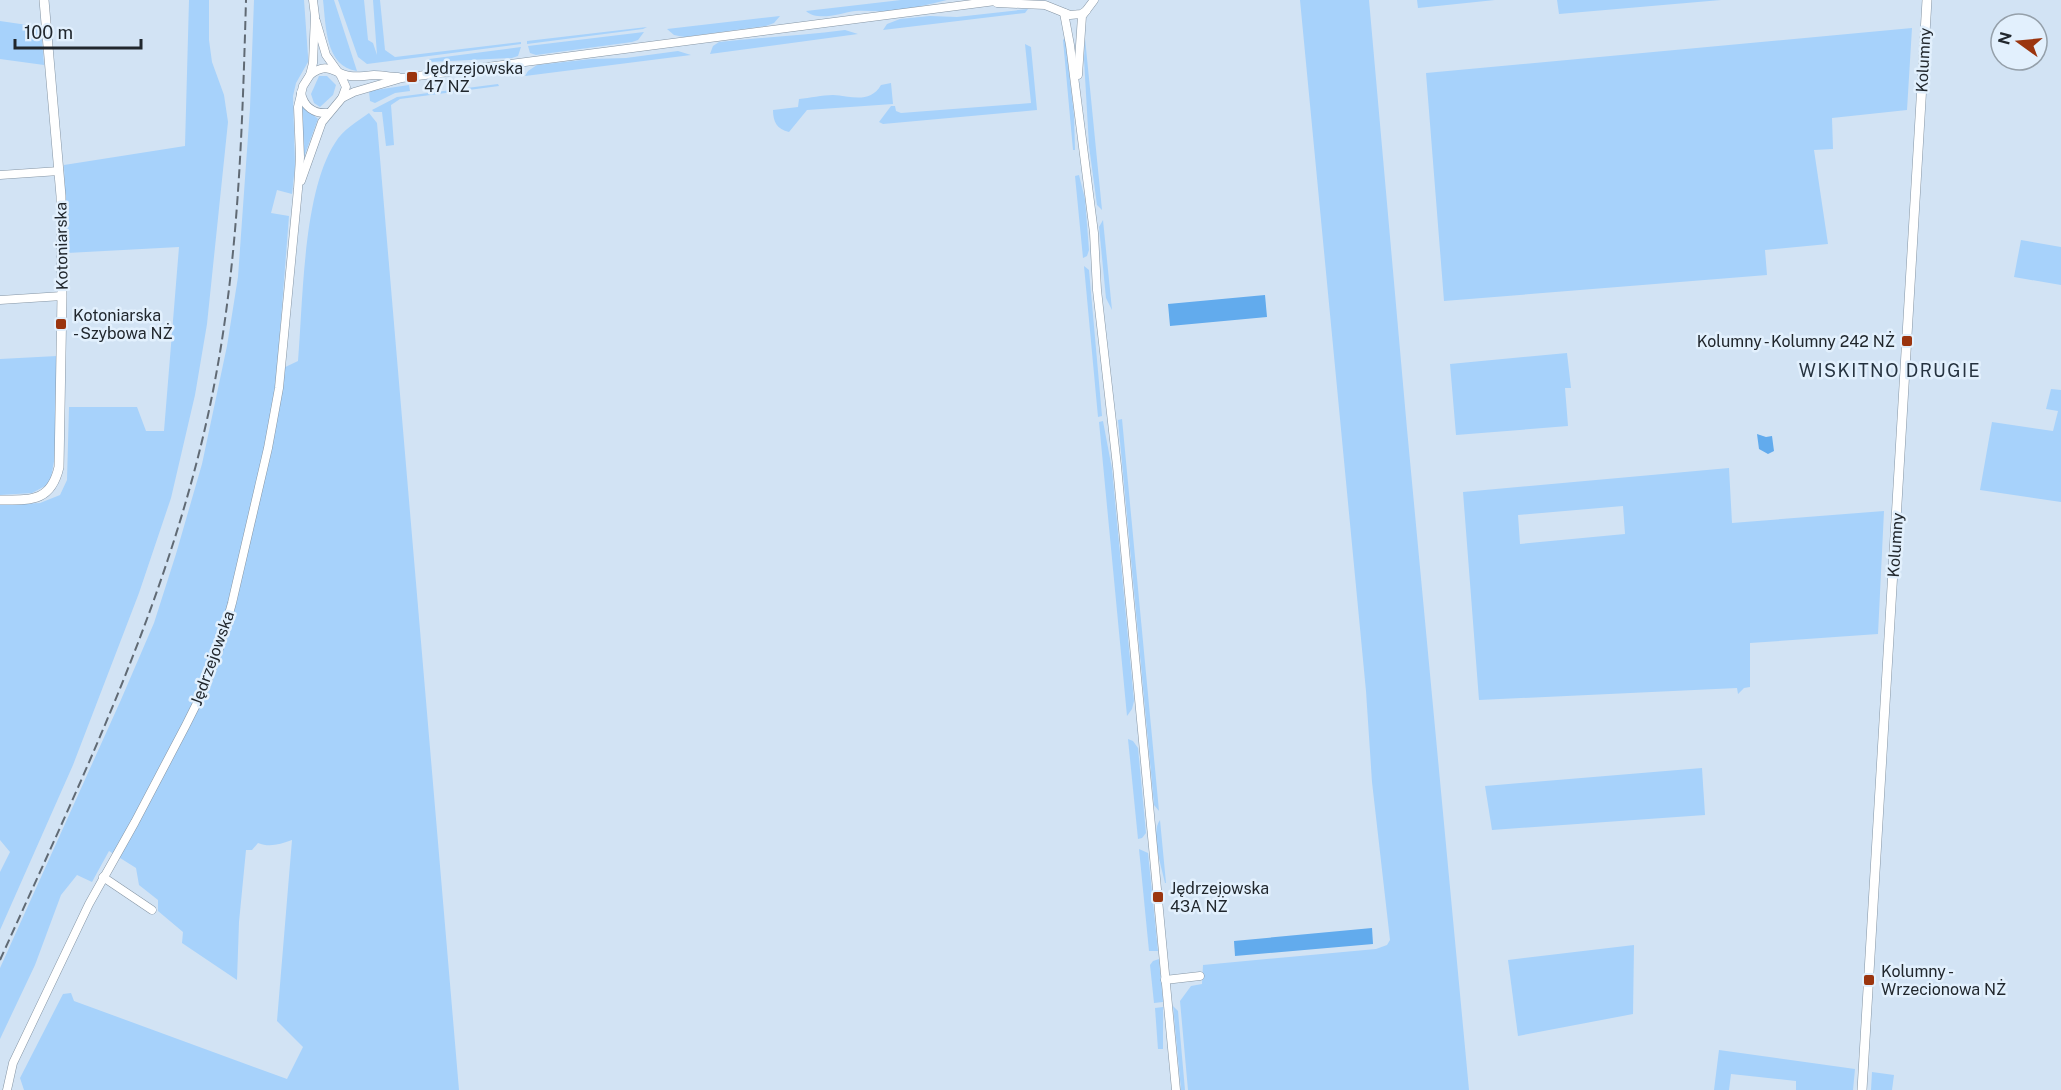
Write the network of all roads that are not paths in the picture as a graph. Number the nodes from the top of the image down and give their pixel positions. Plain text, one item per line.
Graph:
1 (44, 0) edge
2 (313, 0) edge
3 (1094, 0) edge
4 (1927, 0) edge
5 (999, 1) edge
6 (1050, 3) edge
7 (1086, 11) junction
8 (1064, 13) junction
9 (315, 16) junction
10 (336, 69) junction
11 (310, 75) junction
12 (402, 78) junction
13 (301, 92) junction
14 (1077, 94) junction
15 (342, 99) junction
16 (328, 113) junction
17 (59, 171) junction
18 (0, 174) edge
19 (298, 189) junction
20 (62, 296) junction
21 (0, 300) edge
22 (0, 500) edge
23 (103, 877) junction
24 (152, 910) dead end
25 (1200, 976) dead end
26 (1165, 980) junction
27 (7, 1090) edge
28 (1176, 1090) edge
29 (1862, 1090) edge

1 - 17 street, Kotoniarska
2 - 9 street, Jędrzejowska
3 - 7 street
4 - 29 street, Kolumny
5 - 6 street
5 - 12 street
6 - 8 street
7 - 8 street
7 - 14 street
8 - 14 street
9 - 10 street, Jędrzejowska
9 - 11 street, Jędrzejowska
10 - 11 street
10 - 12 street
10 - 15 street, Jędrzejowska
11 - 13 street, Jędrzejowska
12 - 15 street
13 - 16 street
13 - 19 street, Jędrzejowska
14 - 26 street
15 - 16 street, Jędrzejowska
16 - 19 street, Jędrzejowska
17 - 18 street
17 - 20 street, Kotoniarska
19 - 23 street, Jędrzejowska
20 - 21 street
20 - 22 street, Kotoniarska
23 - 24 street
23 - 27 street, Jędrzejowska
25 - 26 street
26 - 28 street

